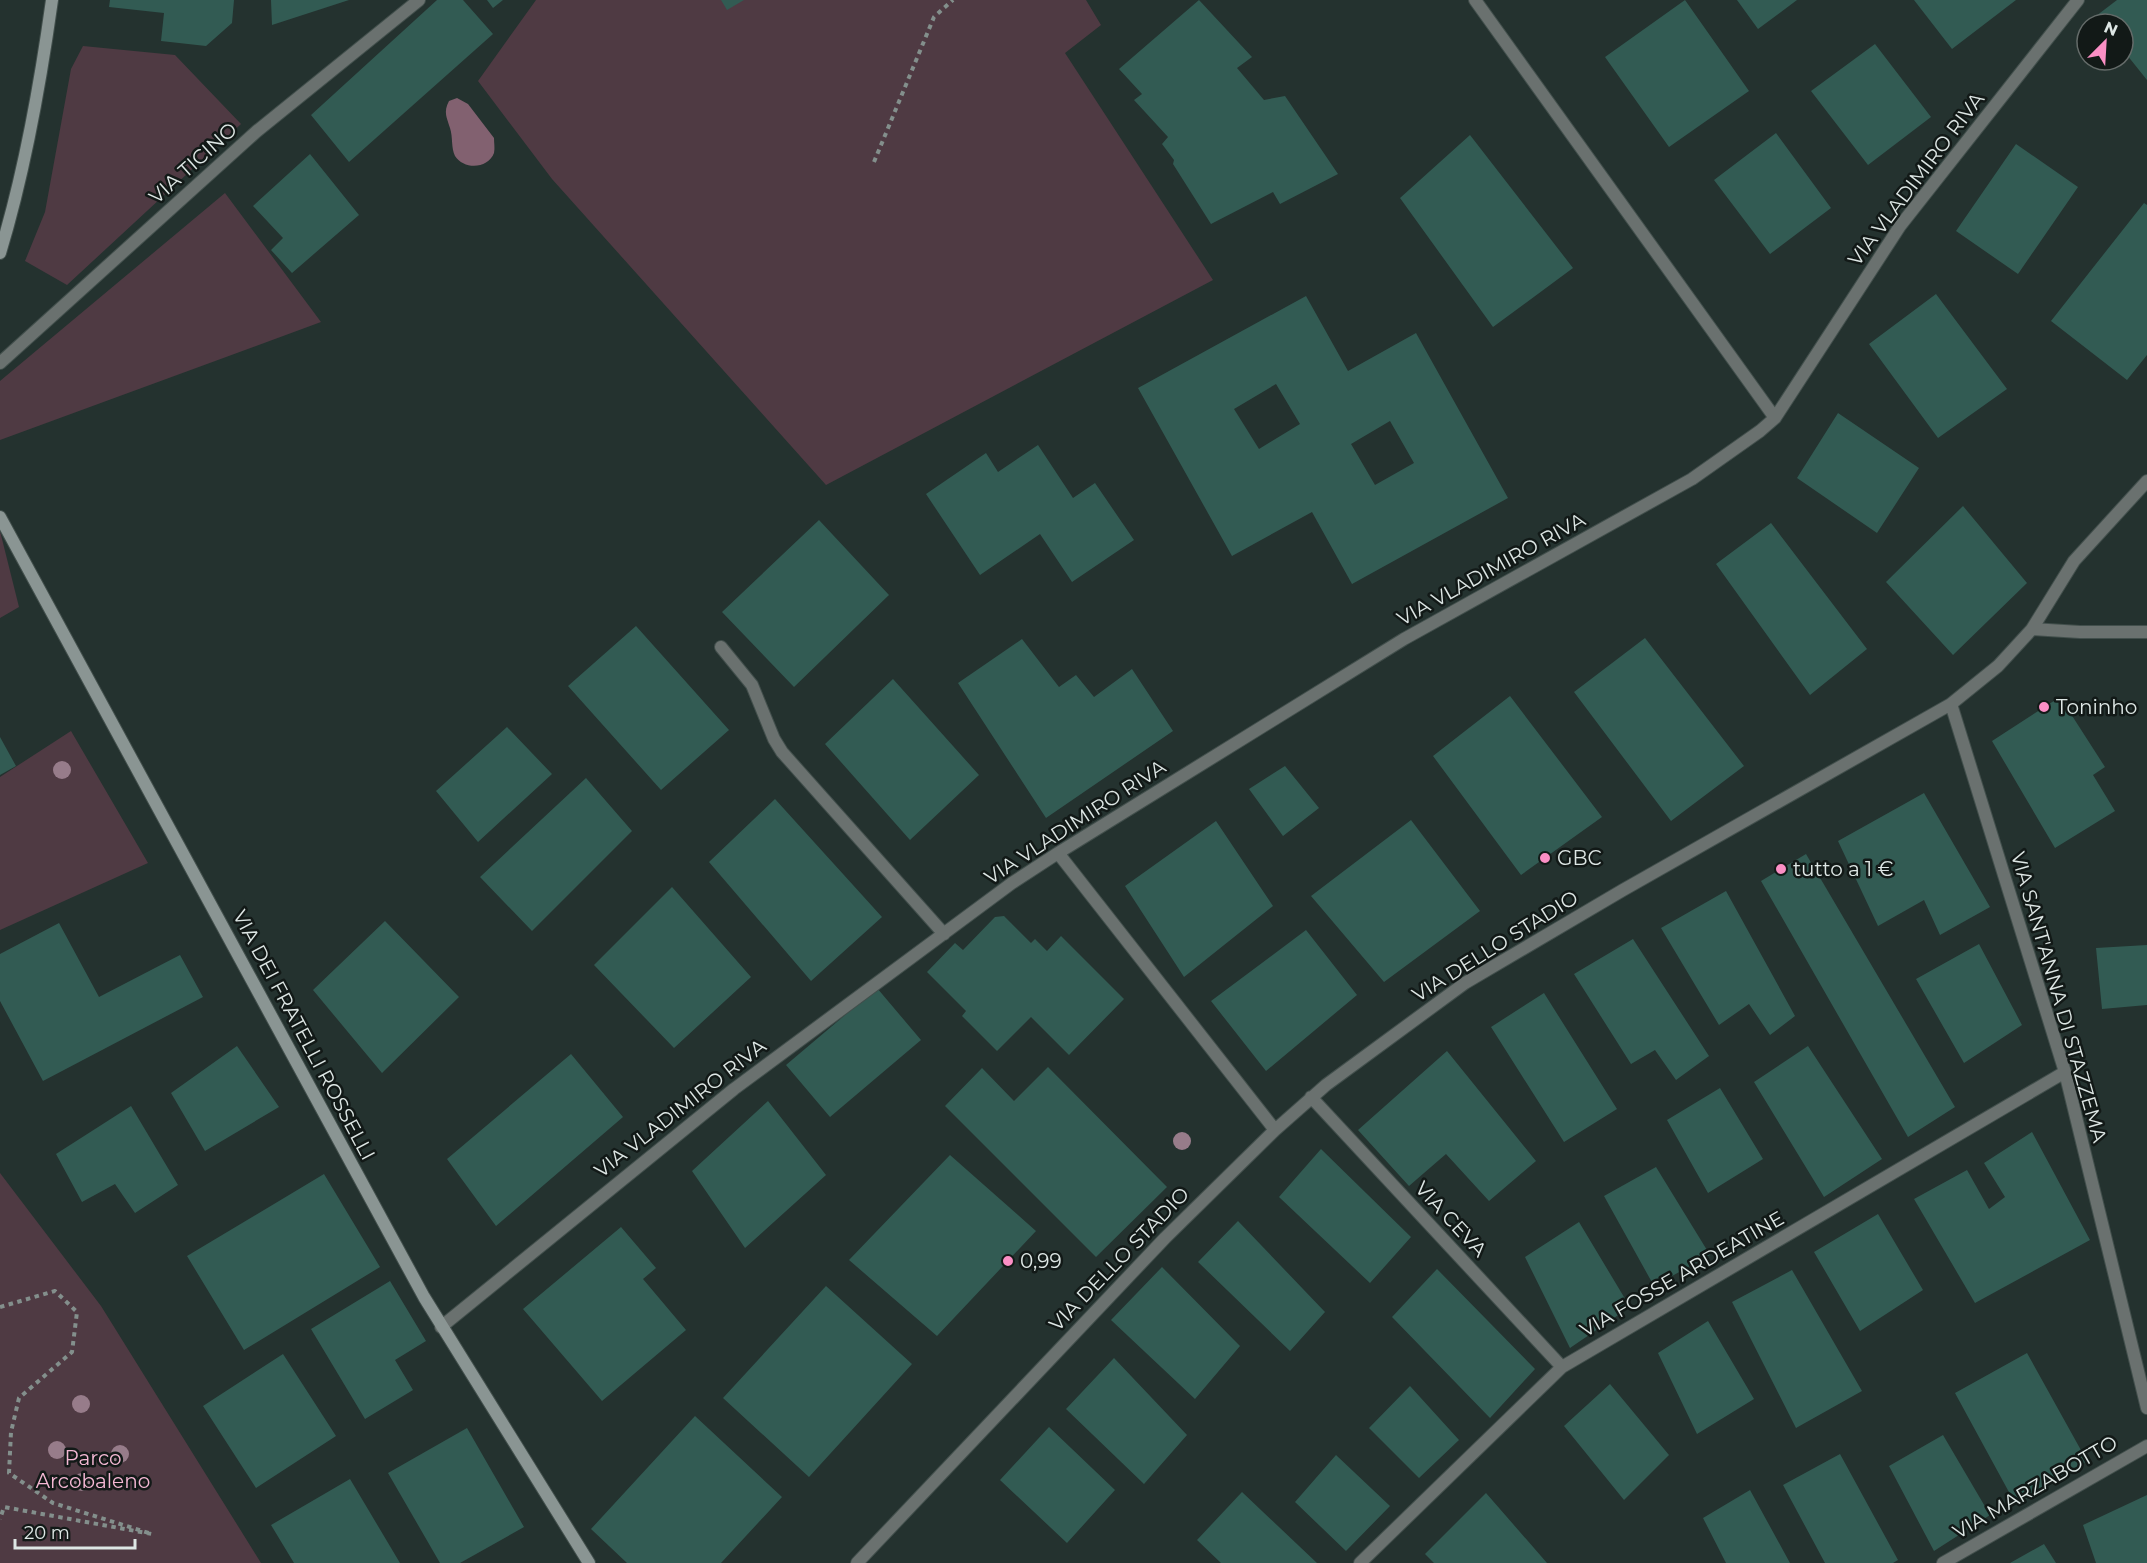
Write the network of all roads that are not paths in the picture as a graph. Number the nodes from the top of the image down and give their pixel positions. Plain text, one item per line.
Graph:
1 (52, 0) edge
2 (419, 0) edge
3 (1475, 0) edge
4 (2078, 0) edge
5 (0, 254) edge
6 (0, 363) edge
7 (1775, 418) junction
8 (2147, 481) edge
9 (0, 517) edge
10 (2032, 629) junction
11 (2147, 632) edge
12 (721, 647) dead end
13 (1951, 704) junction
14 (1058, 853) junction
15 (944, 934) junction
16 (2065, 1072) junction
17 (1311, 1098) junction
18 (1275, 1130) junction
19 (441, 1327) junction
20 (1562, 1367) junction
21 (2147, 1408) edge
22 (2147, 1446) edge
23 (589, 1563) edge
24 (857, 1563) edge
25 (1360, 1563) edge
26 (1943, 1563) edge

1 - 5 street
2 - 6 street, VIA TICINO
3 - 7 street
4 - 7 street, VIA VLADIMIRO RIVA
7 - 14 street, VIA VLADIMIRO RIVA
8 - 10 street, VIA DELLO STADIO
9 - 19 street, VIA DEI FRATELLI ROSSELLI
10 - 11 street
10 - 13 street, VIA DELLO STADIO
12 - 15 street
13 - 16 street, VIA SANT'ANNA DI STAZZEMA
13 - 17 street, VIA DELLO STADIO
14 - 15 street, VIA VLADIMIRO RIVA
14 - 18 street
15 - 19 street, VIA VLADIMIRO RIVA
16 - 20 street, VIA FOSSE ARDEATINE
16 - 21 street, VIA SANT'ANNA DI STAZZEMA
17 - 18 street, VIA DELLO STADIO
17 - 20 street, VIA CEVA
18 - 24 street, VIA DELLO STADIO
19 - 23 street, VIA DEI FRATELLI ROSSELLI
20 - 25 street, VIA FOSSE ARDEATINE
22 - 26 street, VIA MARZABOTTO

